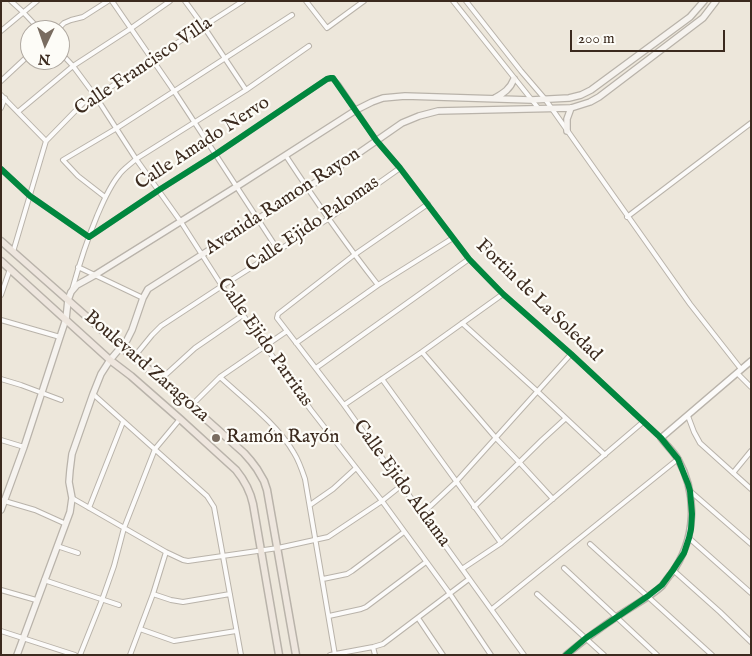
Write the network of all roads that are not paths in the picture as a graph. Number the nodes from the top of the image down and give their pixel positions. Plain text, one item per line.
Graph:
1 (10, 1) edge
2 (37, 1) edge
3 (108, 1) edge
4 (112, 1) edge
5 (170, 1) edge
6 (185, 1) edge
7 (243, 1) edge
8 (306, 1) edge
9 (364, 1) edge
10 (453, 1) edge
11 (466, 1) edge
12 (704, 1) edge
13 (716, 1) edge
14 (23, 12) junction
15 (292, 15) dead end
16 (31, 20) edge
17 (70, 20) edge
18 (204, 27) junction
19 (130, 29) junction
20 (1, 31) edge
21 (309, 46) dead end
22 (152, 59) junction
23 (225, 59) junction
24 (20, 63) edge
25 (70, 63) edge
26 (73, 66) junction
27 (333, 78) joint
28 (514, 79) junction
29 (1, 81) edge
30 (246, 90) junction
31 (174, 91) junction
32 (3, 96) edge
33 (96, 97) junction
34 (495, 99) junction
35 (545, 99) junction
36 (531, 100) junction
37 (1, 108) edge
38 (551, 108) junction
39 (571, 108) junction
40 (539, 109) junction
41 (356, 110) junction
42 (18, 112) junction
43 (194, 123) junction
44 (751, 123) edge
45 (116, 128) junction
46 (567, 131) junction
47 (376, 140) junction
48 (46, 141) junction
49 (216, 154) junction
50 (286, 156) junction
51 (136, 159) junction
52 (400, 168) junction
53 (1, 169) edge
54 (236, 188) junction
55 (307, 188) junction
56 (159, 190) junction
57 (30, 196) junction
58 (105, 197) junction
59 (428, 204) junction
60 (627, 217) junction
61 (328, 219) junction
62 (258, 220) junction
63 (181, 222) junction
64 (89, 237) junction
65 (453, 238) junction
66 (1, 241) edge
67 (278, 250) junction
68 (13, 252) junction
69 (202, 254) junction
70 (354, 255) junction
71 (469, 259) junction
72 (1, 261) edge
73 (78, 267) junction
74 (10, 269) junction
75 (95, 275) junction
76 (378, 285) junction
77 (222, 286) junction
78 (71, 292) junction
79 (503, 294) junction
80 (1, 295) edge
81 (143, 298) junction
82 (68, 300) junction
83 (243, 315) junction
84 (66, 319) junction
85 (1, 320) edge
86 (462, 323) junction
87 (287, 331) junction
88 (60, 336) junction
89 (296, 343) junction
90 (266, 346) junction
91 (121, 347) junction
92 (422, 352) junction
93 (571, 354) junction
94 (134, 357) junction
95 (110, 360) junction
96 (751, 361) edge
97 (316, 368) junction
98 (739, 371) junction
99 (220, 376) junction
100 (1, 379) edge
101 (161, 379) junction
102 (382, 379) junction
103 (751, 387) edge
104 (537, 391) junction
105 (41, 393) junction
106 (93, 394) junction
107 (61, 400) dead end
108 (344, 405) junction
109 (191, 406) junction
110 (688, 416) junction
111 (180, 419) junction
112 (565, 419) junction
113 (123, 422) junction
114 (643, 422) junction
115 (495, 437) junction
116 (661, 438) junction
117 (1, 440) edge
118 (24, 447) junction
119 (155, 449) junction
120 (751, 451) edge
121 (605, 456) junction
122 (678, 459) junction
123 (520, 462) junction
124 (356, 468) junction
125 (733, 473) junction
126 (456, 482) junction
127 (402, 486) junction
128 (751, 489) edge
129 (690, 491) junction
130 (72, 498) junction
131 (553, 499) junction
132 (3, 500) edge
133 (382, 501) junction
134 (310, 505) junction
135 (474, 507) junction
136 (89, 508) junction
137 (1, 510) edge
138 (422, 514) junction
139 (66, 524) junction
140 (124, 528) junction
141 (404, 532) junction
142 (689, 538) junction
143 (316, 540) junction
144 (501, 543) junction
145 (590, 544) dead end
146 (751, 544) edge
147 (57, 546) junction
148 (278, 548) junction
149 (261, 550) junction
150 (166, 552) junction
151 (78, 553) dead end
152 (223, 556) junction
153 (426, 562) junction
154 (564, 568) dead end
155 (462, 569) junction
156 (673, 570) junction
157 (323, 579) junction
158 (469, 579) junction
159 (44, 580) junction
160 (1, 590) edge
161 (751, 593) edge
162 (153, 594) junction
163 (230, 594) junction
164 (450, 594) junction
165 (537, 594) dead end
166 (648, 596) junction
167 (36, 600) junction
168 (102, 600) junction
169 (119, 605) dead end
170 (492, 609) junction
171 (329, 616) junction
172 (616, 617) junction
173 (418, 618) junction
174 (140, 629) junction
175 (1, 631) edge
176 (236, 631) junction
177 (22, 638) junction
178 (586, 638) junction
179 (751, 642) edge
180 (373, 647) junction
181 (335, 654) edge
182 (17, 655) edge
183 (75, 655) edge
184 (80, 655) edge
185 (130, 655) edge
186 (241, 655) edge
187 (279, 655) edge
188 (296, 655) edge
189 (330, 655) edge
190 (375, 655) edge
191 (443, 655) edge
192 (491, 655) edge
193 (524, 655) edge
194 (566, 655) edge
195 (604, 655) edge
196 (657, 655) edge
197 (712, 655) edge

1 - 14 street
2 - 14 street
3 - 17 street
4 - 19 street
5 - 19 street
6 - 18 street
7 - 18 street, Calle Francisco Villa
8 - 9 street
10 - 28 street
11 - 35 street
12 - 35 main road, Avenida Ramon Rayon
13 - 39 main road, Avenida Ramon Rayon
14 - 16 street
14 - 20 street
15 - 23 street
18 - 22 street, Calle Francisco Villa
18 - 23 street
19 - 22 street
19 - 26 street
21 - 30 street
22 - 31 street
22 - 33 street, Calle Francisco Villa
23 - 30 street
23 - 31 street
24 - 29 street
25 - 26 street, Calle Ejido Parritas
26 - 33 street, Calle Ejido Parritas
26 - 42 street
27 - 41 street, Fortin de La Soledad
27 - 49 street, Calle Amado Nervo
28 - 34 main road
28 - 36 street
30 - 43 street
31 - 43 street
31 - 45 street
32 - 37 street
32 - 42 street
33 - 45 street, Calle Ejido Parritas
33 - 48 street, Calle Francisco Villa
34 - 36 main road, Avenida Ramon Rayon
34 - 41 main road, Avenida Ramon Rayon
35 - 36 main road, Avenida Ramon Rayon
35 - 38 street
36 - 40 street
38 - 39 main road, Avenida Ramon Rayon
38 - 40 main road, Avenida Ramon Rayon
38 - 46 street
39 - 46 main road
40 - 47 main road, Avenida Ramon Rayon
41 - 47 street, Fortin de La Soledad
41 - 50 main road, Avenida Ramon Rayon
42 - 48 street
43 - 49 street
43 - 51 street
44 - 60 street
45 - 51 street, Calle Ejido Parritas
45 - 58 street
46 - 60 street
47 - 52 street, Fortin de La Soledad
47 - 55 main road, Avenida Ramon Rayon
48 - 57 street, Calle Francisco Villa
49 - 54 street
49 - 56 street, Calle Amado Nervo
50 - 54 main road, Avenida Ramon Rayon
50 - 55 street
51 - 56 street, Calle Ejido Parritas
51 - 58 street
52 - 59 street, Fortin de La Soledad
52 - 61 street, Calle Ejido Palomas
53 - 57 street
54 - 62 street
54 - 63 main road, Avenida Ramon Rayon
55 - 61 street
55 - 62 main road, Avenida Ramon Rayon
56 - 63 street, Calle Ejido Parritas
56 - 64 street, Calle Amado Nervo
57 - 64 street
57 - 68 street, Calle Francisco Villa
58 - 64 street
59 - 65 street, Fortin de La Soledad
59 - 70 street
60 - 98 street
61 - 67 street, Calle Ejido Palomas
61 - 70 street
62 - 67 street
62 - 69 main road, Avenida Ramon Rayon
63 - 69 street, Calle Ejido Parritas
63 - 75 main road, Avenida Ramon Rayon
64 - 73 street
65 - 71 street, Fortin de La Soledad
65 - 76 street
66 - 68 main road, Boulevard Zaragoza
67 - 77 street, Calle Ejido Palomas
68 - 82 main road, Boulevard Zaragoza
69 - 77 street, Calle Ejido Parritas
69 - 81 main road, Avenida Ramon Rayon
70 - 76 street
70 - 87 street, Calle Ejido Aldama
71 - 79 street, Fortin de La Soledad
71 - 97 street
72 - 74 main road, Boulevard Zaragoza
73 - 75 street
73 - 78 street
74 - 80 street
74 - 84 main road, Boulevard Zaragoza
75 - 78 main road, Avenida Ramon Rayon
75 - 81 street
76 - 89 street
77 - 83 street, Calle Ejido Parritas
77 - 94 street, Calle Ejido Palomas
78 - 82 main road
79 - 86 street
79 - 93 street, Fortin de La Soledad
81 - 91 main road, Avenida Ramon Rayon
82 - 84 main road
82 - 91 main road, Boulevard Zaragoza
83 - 90 street, Calle Ejido Parritas
83 - 101 street
84 - 88 main road
84 - 95 main road, Boulevard Zaragoza
85 - 88 street
86 - 92 street
86 - 104 street
87 - 89 street, Calle Ejido Aldama
87 - 90 street
88 - 105 main road
89 - 97 street, Calle Ejido Aldama
90 - 99 street
90 - 124 street, Calle Ejido Parritas
91 - 94 main road, Boulevard Zaragoza
91 - 95 main road, Avenida Ramon Rayon
92 - 102 street
92 - 115 street
93 - 104 street
93 - 114 street, Fortin de La Soledad
94 - 101 main road, Boulevard Zaragoza
95 - 106 main road, Avenida Ramon Rayon
95 - 111 main road, Boulevard Zaragoza
96 - 98 street
97 - 108 street, Calle Ejido Aldama
98 - 103 street
98 - 110 street
99 - 109 street
99 - 134 street
100 - 105 street
101 - 109 main road, Boulevard Zaragoza
102 - 108 street
102 - 126 street
104 - 112 street
104 - 115 street
105 - 107 street
105 - 118 main road
106 - 113 street
106 - 130 main road, Avenida Ramon Rayon
108 - 127 street, Calle Ejido Aldama
109 - 148 main road, Boulevard Zaragoza
110 - 116 street
110 - 125 street
111 - 119 street
111 - 149 main road, Boulevard Zaragoza
112 - 121 street
112 - 123 street
113 - 119 street
113 - 136 street
114 - 116 street, Fortin de La Soledad
114 - 121 street
115 - 123 street
115 - 126 street
116 - 122 street, Fortin de La Soledad
117 - 118 street
118 - 132 main road
119 - 140 street
119 - 152 street
120 - 125 street
121 - 131 street
122 - 129 street, Fortin de La Soledad
122 - 170 street
123 - 131 street
123 - 135 street
124 - 133 street, Calle Ejido Parritas
124 - 134 street
125 - 128 street
126 - 135 street
126 - 138 street
127 - 133 street
127 - 138 street, Calle Ejido Aldama
129 - 142 street, Fortin de La Soledad
129 - 146 street
130 - 136 street
130 - 139 main road, Avenida Ramon Rayon
131 - 144 street
132 - 137 main road
132 - 139 street
133 - 141 street, Calle Ejido Parritas
133 - 143 street
134 - 143 street
135 - 144 street
136 - 140 street
138 - 155 street, Calle Ejido Aldama
139 - 147 main road, Avenida Ramon Rayon
140 - 150 street
140 - 168 street
141 - 153 street, Calle Ejido Parritas
141 - 157 street
142 - 156 street, Fortin de La Soledad
142 - 161 street
143 - 148 street
143 - 157 street
144 - 155 street
145 - 166 street
147 - 151 street
147 - 159 main road, Avenida Ramon Rayon
148 - 149 street
148 - 188 main road, Boulevard Zaragoza
149 - 152 street
149 - 187 main road, Boulevard Zaragoza
150 - 152 street
150 - 162 street
152 - 163 street
153 - 164 street, Calle Ejido Parritas
153 - 171 street
154 - 172 street
155 - 158 street, Calle Ejido Aldama
156 - 166 street, Fortin de La Soledad
156 - 179 street
157 - 171 street
158 - 164 street
158 - 170 street, Calle Ejido Aldama
159 - 167 main road, Avenida Ramon Rayon
159 - 168 street
160 - 167 street
162 - 163 street
162 - 174 street
163 - 176 street
164 - 173 street
164 - 192 street, Calle Ejido Parritas
165 - 178 street
166 - 172 street, Fortin de La Soledad
166 - 197 street
167 - 177 main road, Avenida Ramon Rayon
168 - 169 street
168 - 184 street
170 - 193 street, Calle Ejido Aldama
171 - 181 street
172 - 178 street, Fortin de La Soledad
172 - 196 street
173 - 180 street
173 - 191 street
174 - 176 street
174 - 185 street
175 - 177 street
176 - 186 street
177 - 182 main road, Avenida Ramon Rayon
177 - 183 street
178 - 194 street, Fortin de La Soledad
178 - 195 street
180 - 181 street
180 - 190 street
181 - 189 street

